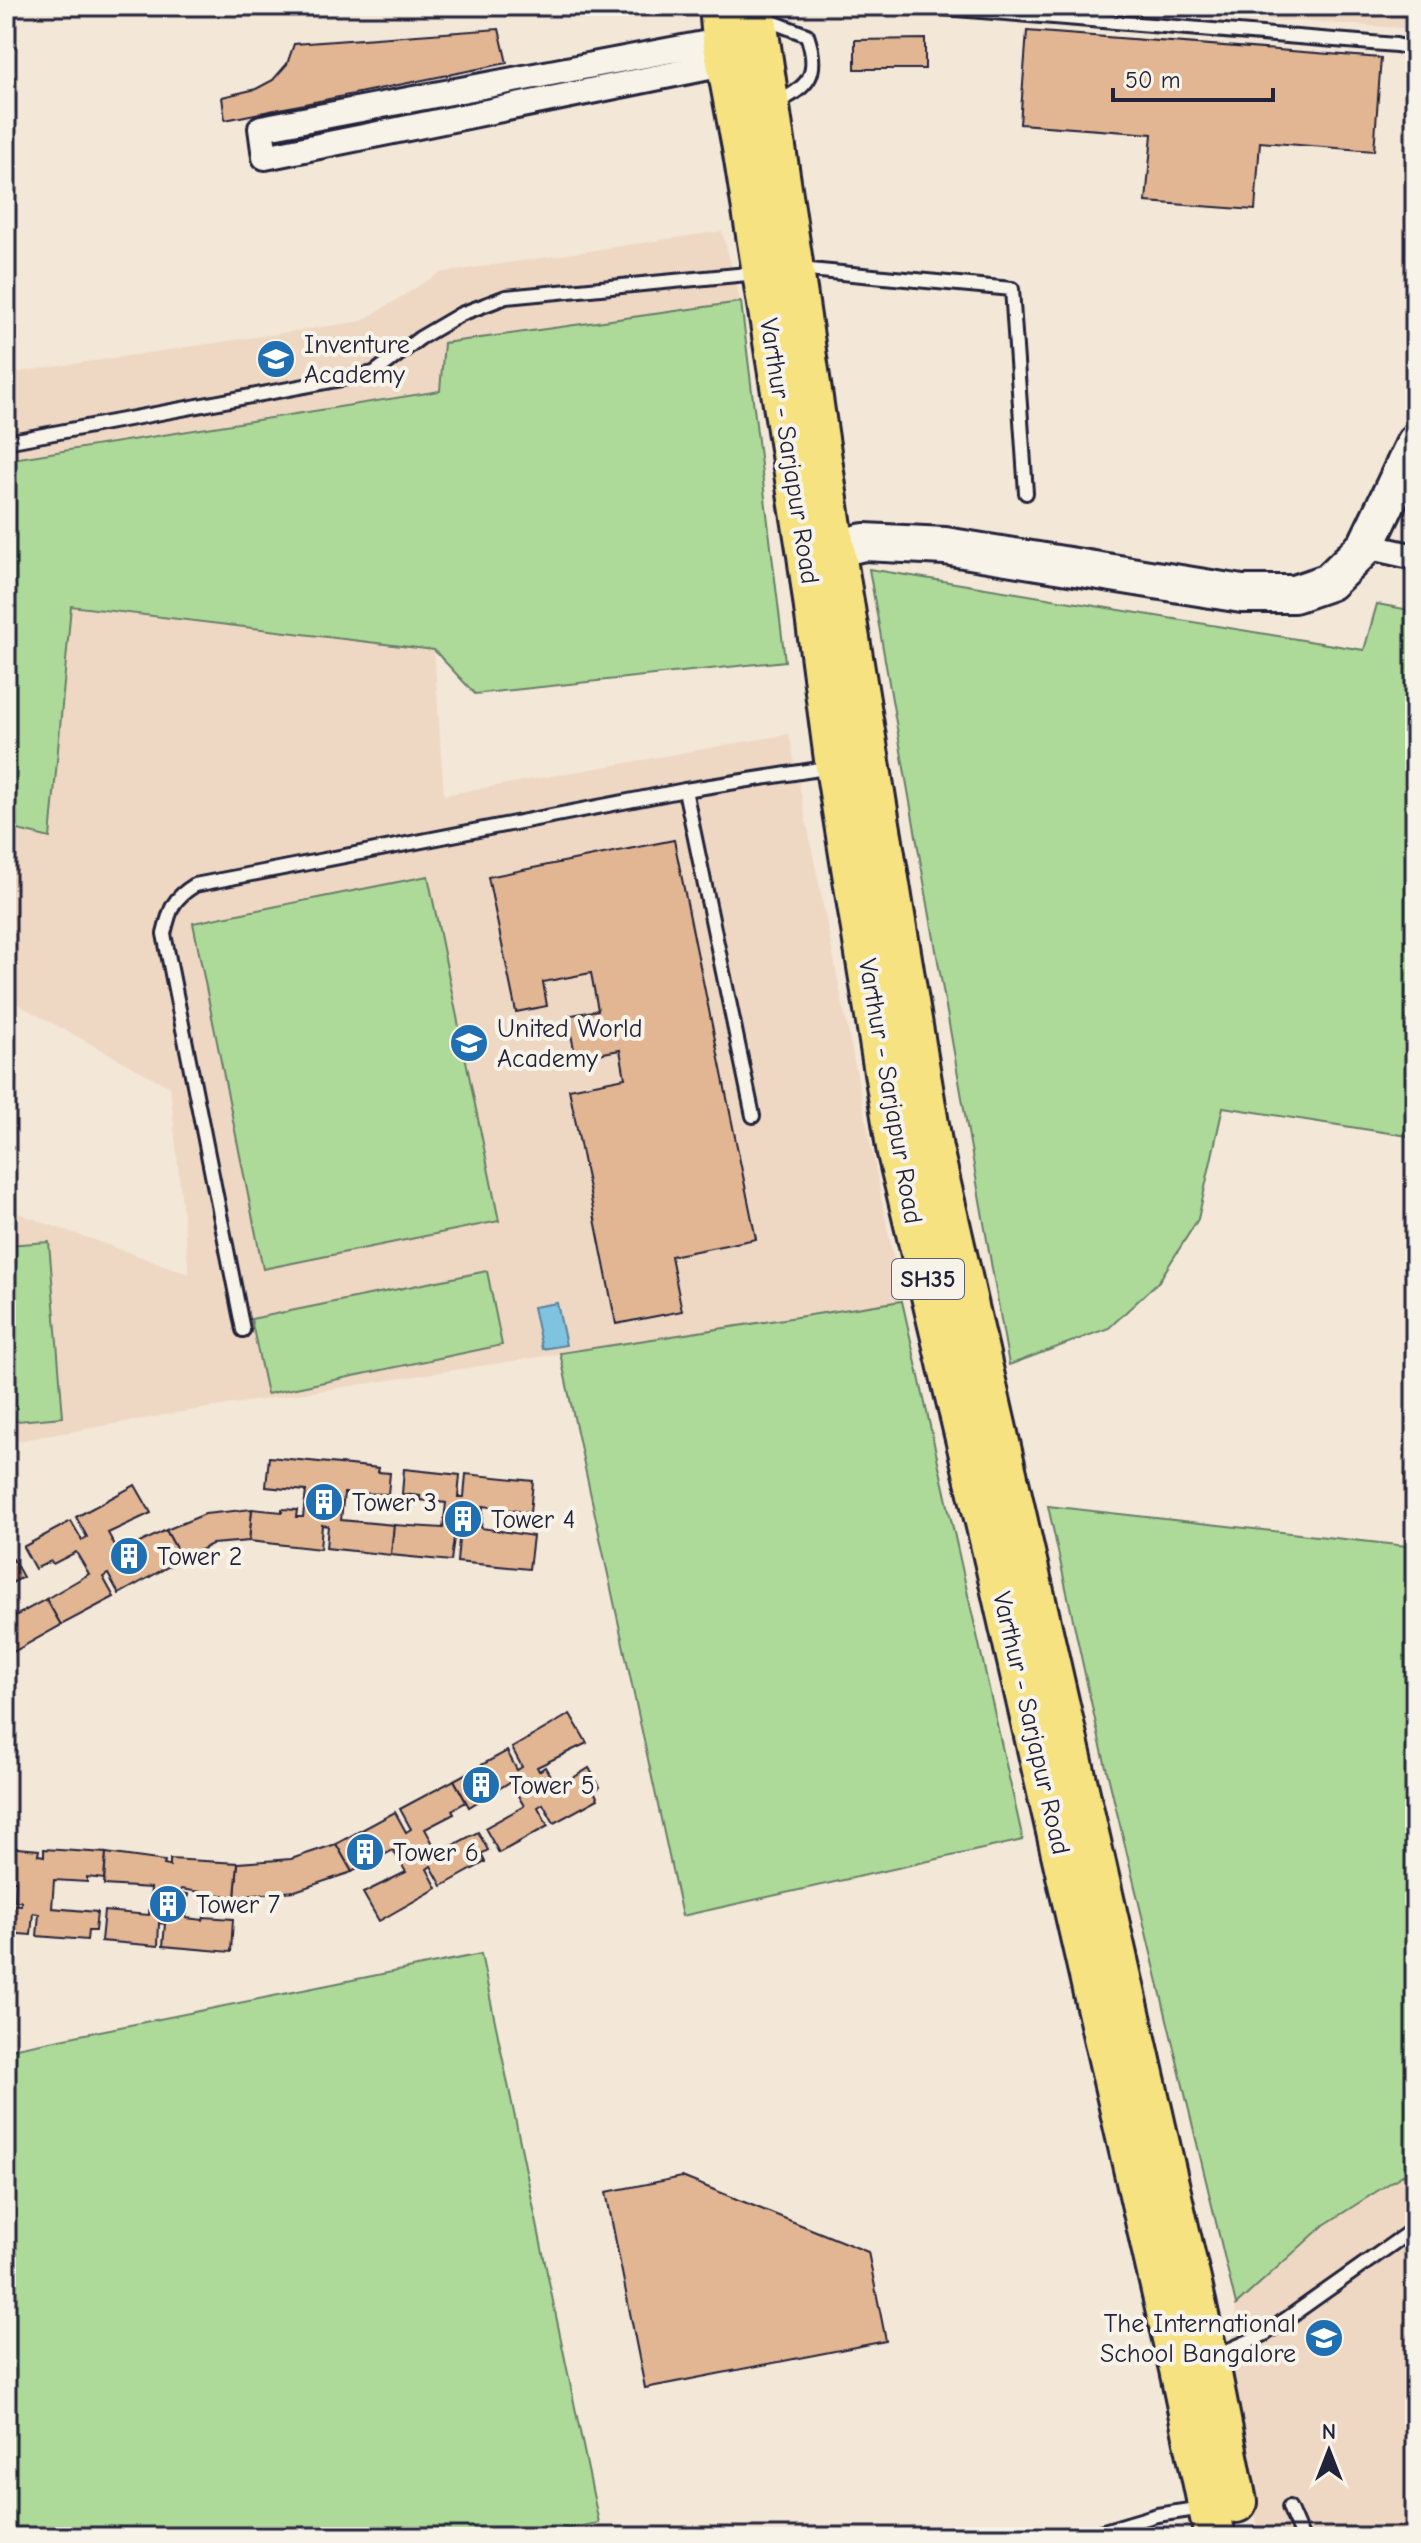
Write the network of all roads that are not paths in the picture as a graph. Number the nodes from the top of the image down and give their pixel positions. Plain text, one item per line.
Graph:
1 (919, 6) edge
2 (743, 32) edge
3 (1415, 49) edge
4 (612, 74) junction
5 (777, 270) junction
6 (6, 442) edge
7 (1415, 443) edge
8 (1026, 493) dead end
9 (1366, 546) junction
10 (821, 551) junction
11 (1415, 557) edge
12 (836, 767) junction
13 (685, 790) junction
14 (753, 1116) dead end
15 (243, 1330) dead end
16 (1415, 2228) edge
17 (1208, 2359) junction
18 (1289, 2507) dead end
19 (1212, 2522) edge
20 (1095, 2537) edge
21 (1243, 2537) edge
22 (1302, 2537) edge

1 - 3 lane
2 - 4 street
2 - 5 main road, Varthur - Sarjapur Road / SH35
2 - 5 main road, Varthur - Sarjapur Road / SH35
4 - 4 street
5 - 6 lane
5 - 8 lane
5 - 10 main road, Varthur - Sarjapur Road / SH35
7 - 9 street
9 - 10 street
9 - 11 street
10 - 12 main road, Varthur - Sarjapur Road / SH35
10 - 17 main road, Varthur - Sarjapur Road / SH35
12 - 13 lane
12 - 19 main road, Varthur - Sarjapur Road / SH35
13 - 14 lane
13 - 15 lane
16 - 17 lane
17 - 21 main road, Varthur - Sarjapur Road / SH35
18 - 22 lane
19 - 20 lane

